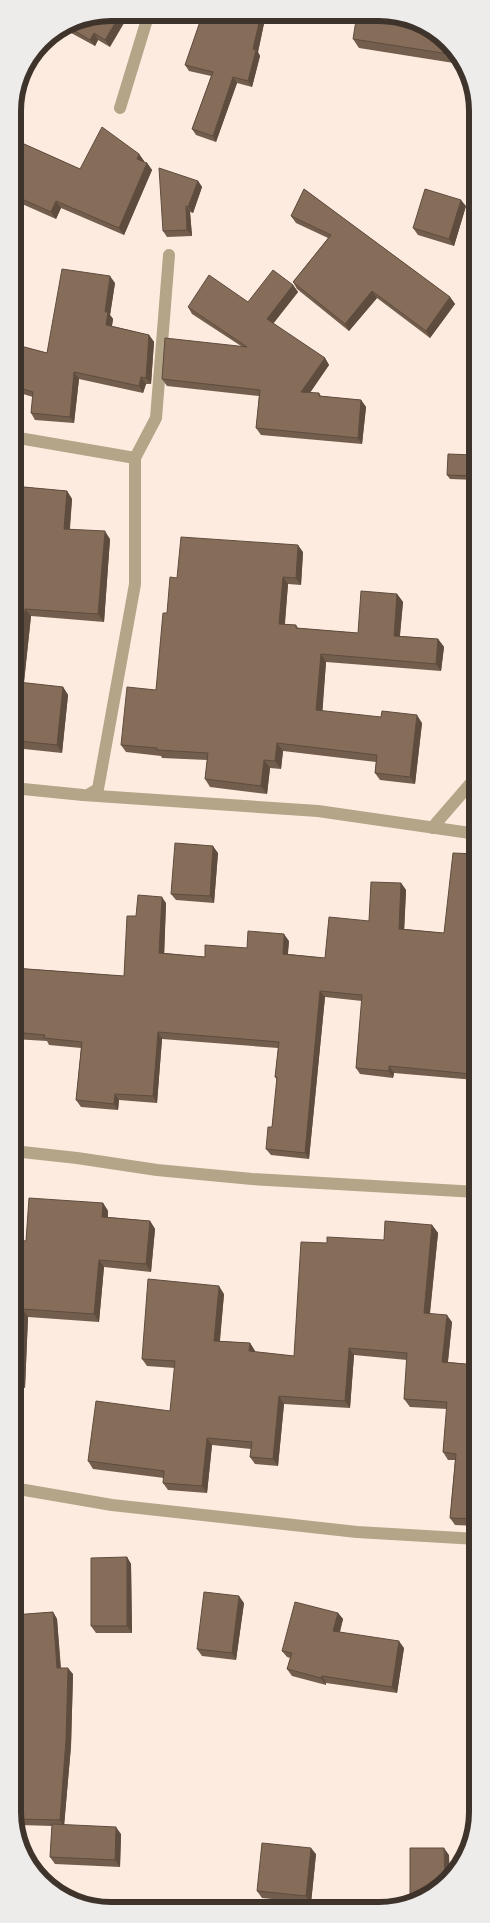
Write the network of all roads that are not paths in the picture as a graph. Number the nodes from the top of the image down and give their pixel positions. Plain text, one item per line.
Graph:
1 (146, 21) edge
2 (120, 108) dead end
3 (169, 255) dead end
4 (21, 438) edge
5 (135, 458) junction
6 (469, 785) edge
7 (21, 789) edge
8 (88, 795) junction
9 (432, 828) junction
10 (469, 833) edge
11 (21, 1152) edge
12 (469, 1192) edge
13 (21, 1489) edge
14 (469, 1539) edge

1 - 2 street
3 - 5 street
4 - 5 street
5 - 8 street
6 - 9 street
7 - 8 street
8 - 9 street
9 - 10 street
11 - 12 street
13 - 14 street

